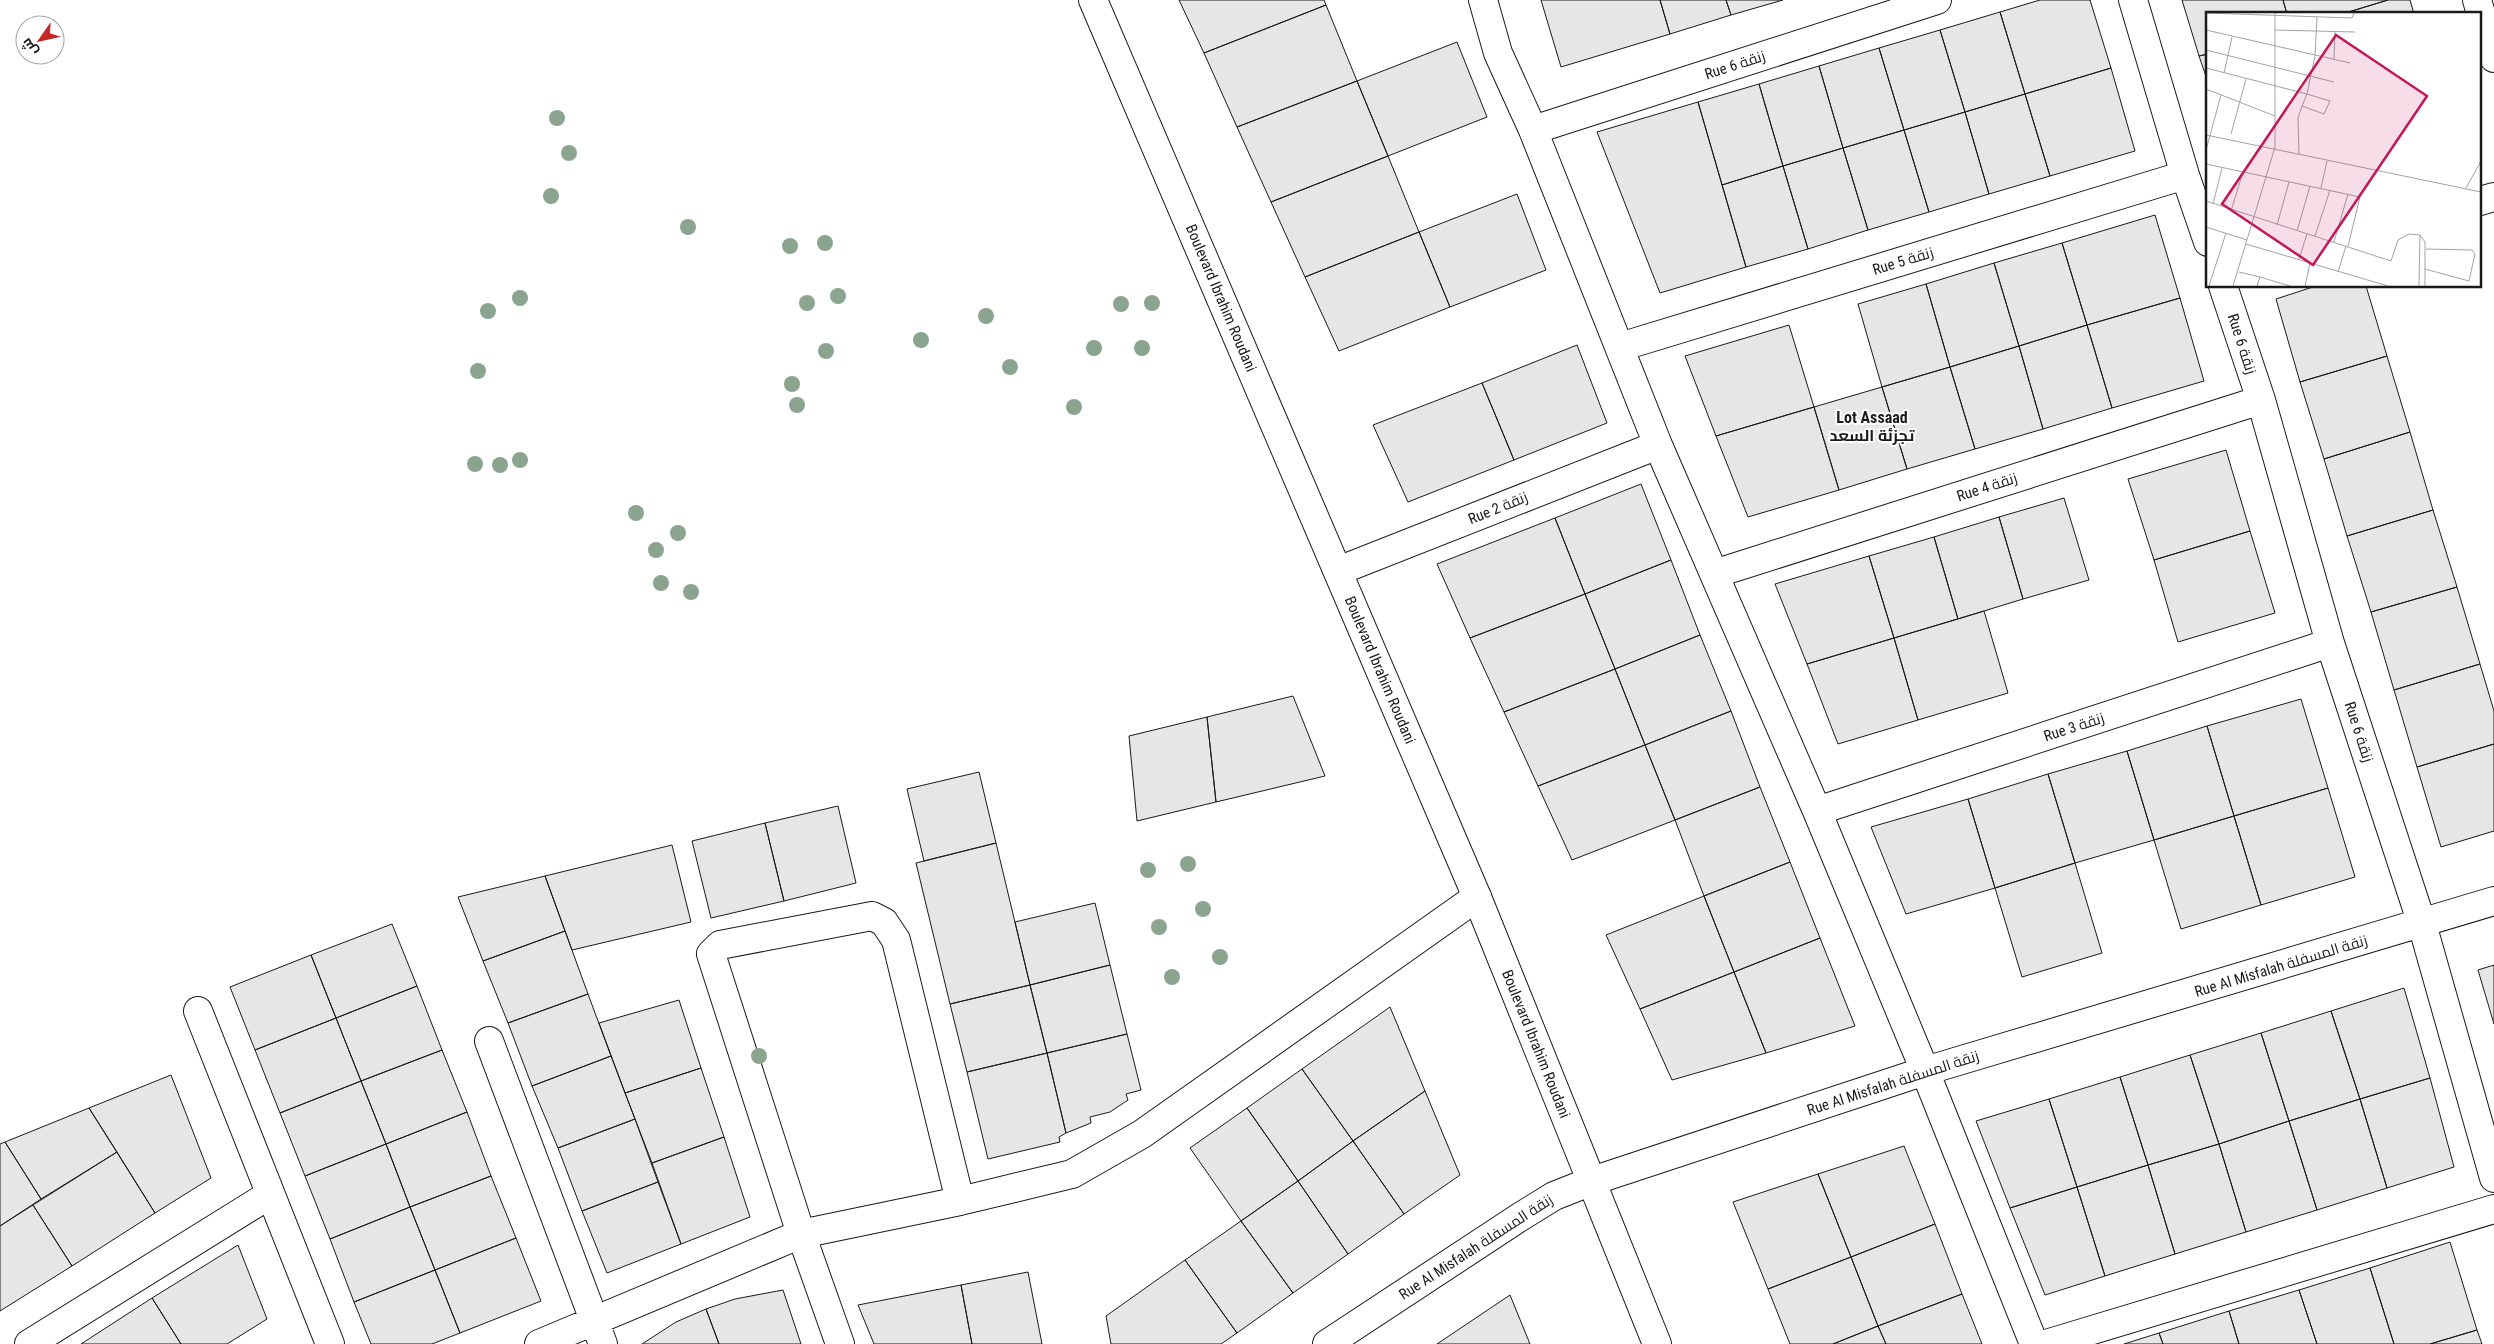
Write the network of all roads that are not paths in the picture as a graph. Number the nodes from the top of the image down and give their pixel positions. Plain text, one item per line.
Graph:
1 (1093, 0) edge
2 (1483, 0) edge
3 (1937, 0) edge
4 (2133, 0) edge
5 (2477, 0) edge
6 (2481, 12) edge
7 (2482, 17) edge
8 (2493, 53) edge
9 (1534, 130) junction
10 (2185, 175) junction
11 (2206, 236) edge
12 (2224, 288) edge
13 (1620, 347) junction
14 (2261, 400) junction
15 (1658, 444) junction
16 (1338, 571) junction
17 (1714, 574) junction
18 (2330, 644) junction
19 (1817, 811) junction
20 (1477, 897) junction
21 (2494, 901) edge
22 (2422, 924) junction
23 (198, 1011) dead end
24 (488, 1041) dead end
25 (1925, 1072) junction
26 (2494, 1178) edge
27 (1592, 1181) junction
28 (269, 1195) junction
29 (960, 1202) junction
30 (2494, 1209) edge
31 (800, 1234) junction
32 (600, 1333) edge
33 (29, 1344) edge
34 (330, 1344) edge
35 (539, 1344) edge
36 (840, 1344) edge
37 (1327, 1344) edge
38 (1657, 1344) edge
39 (2034, 1344) edge
40 (2046, 1344) edge

1 - 16 street, Boulevard Ibrahim Roudani
2 - 9 street
3 - 9 street, Rue 6 زنقة
4 - 10 street
5 - 6 street
7 - 8 street
9 - 13 street
10 - 11 street
10 - 13 street, Rue 5 زنقة
12 - 14 street, Rue 6 زنقة
13 - 15 street
14 - 17 street, Rue 4 زنقة
14 - 18 street, Rue 6 زنقة
15 - 16 street, Rue 2 زنقة
15 - 17 street
16 - 20 street, Boulevard Ibrahim Roudani
17 - 19 street
18 - 19 street, Rue 3 زنقة
18 - 22 street, Rue 6 زنقة
19 - 25 street
20 - 27 street, Boulevard Ibrahim Roudani
20 - 29 street
21 - 22 street, Rue Al Misfalah زنقة المسفلة
22 - 25 street, Rue Al Misfalah زنقة المسفلة
22 - 26 street, Rue 6 زنقة
23 - 28 street
24 - 32 street
25 - 27 street, Rue Al Misfalah زنقة المسفلة
25 - 39 street
27 - 37 street, Rue Al Misfalah زنقة المسفلة
27 - 38 street, Boulevard Ibrahim Roudani
28 - 33 street
28 - 34 street
29 - 31 street
29 - 31 street
30 - 40 street
31 - 32 street
31 - 36 street
32 - 35 street

